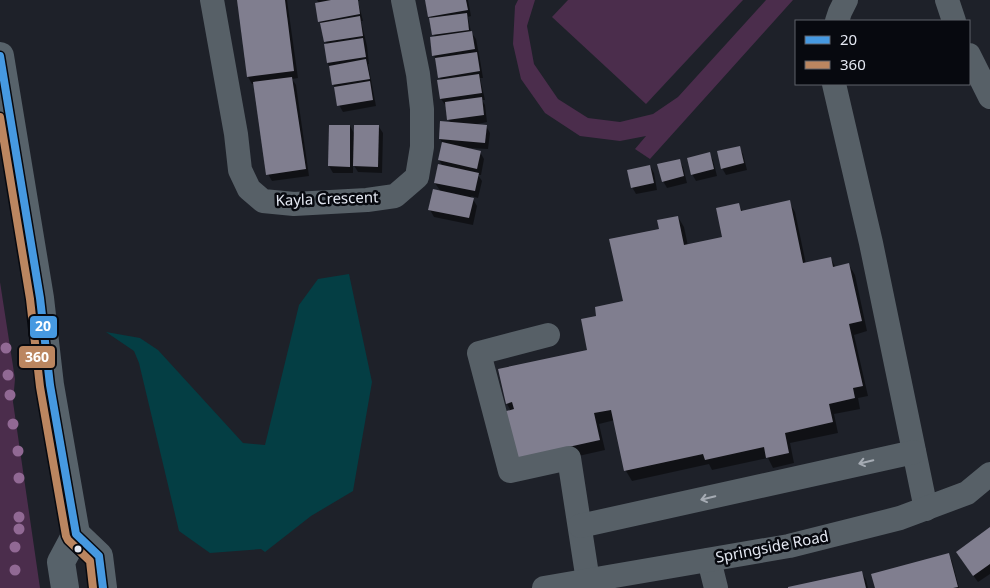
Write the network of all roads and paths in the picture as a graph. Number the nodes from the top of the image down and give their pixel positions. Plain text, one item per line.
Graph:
1 (212, 0) edge
2 (403, 0) edge
3 (846, 0) edge
4 (947, 0) edge
5 (837, 20) edge
6 (954, 20) edge
7 (0, 56) edge
8 (970, 58) edge
9 (834, 85) edge
10 (990, 97) edge
11 (548, 335) dead end
12 (914, 452) junction
13 (990, 474) edge
14 (926, 509) junction
15 (580, 526) junction
16 (76, 534) junction
17 (709, 560) junction
18 (588, 580) junction
19 (65, 588) edge
20 (104, 588) edge
21 (544, 588) edge
22 (716, 588) edge

1 - 2 street, Kayla Crescent
3 - 5 street
4 - 6 street
7 - 16 main road
8 - 10 street
9 - 12 street
11 - 15 street
12 - 14 street
12 -> 15 street
13 - 14 street, Springside Road
14 - 17 street, Springside Road
15 - 18 street
16 - 19 main road
16 - 20 main road
17 - 18 street, Springside Road
17 - 22 street
18 - 21 street, Springside Road

